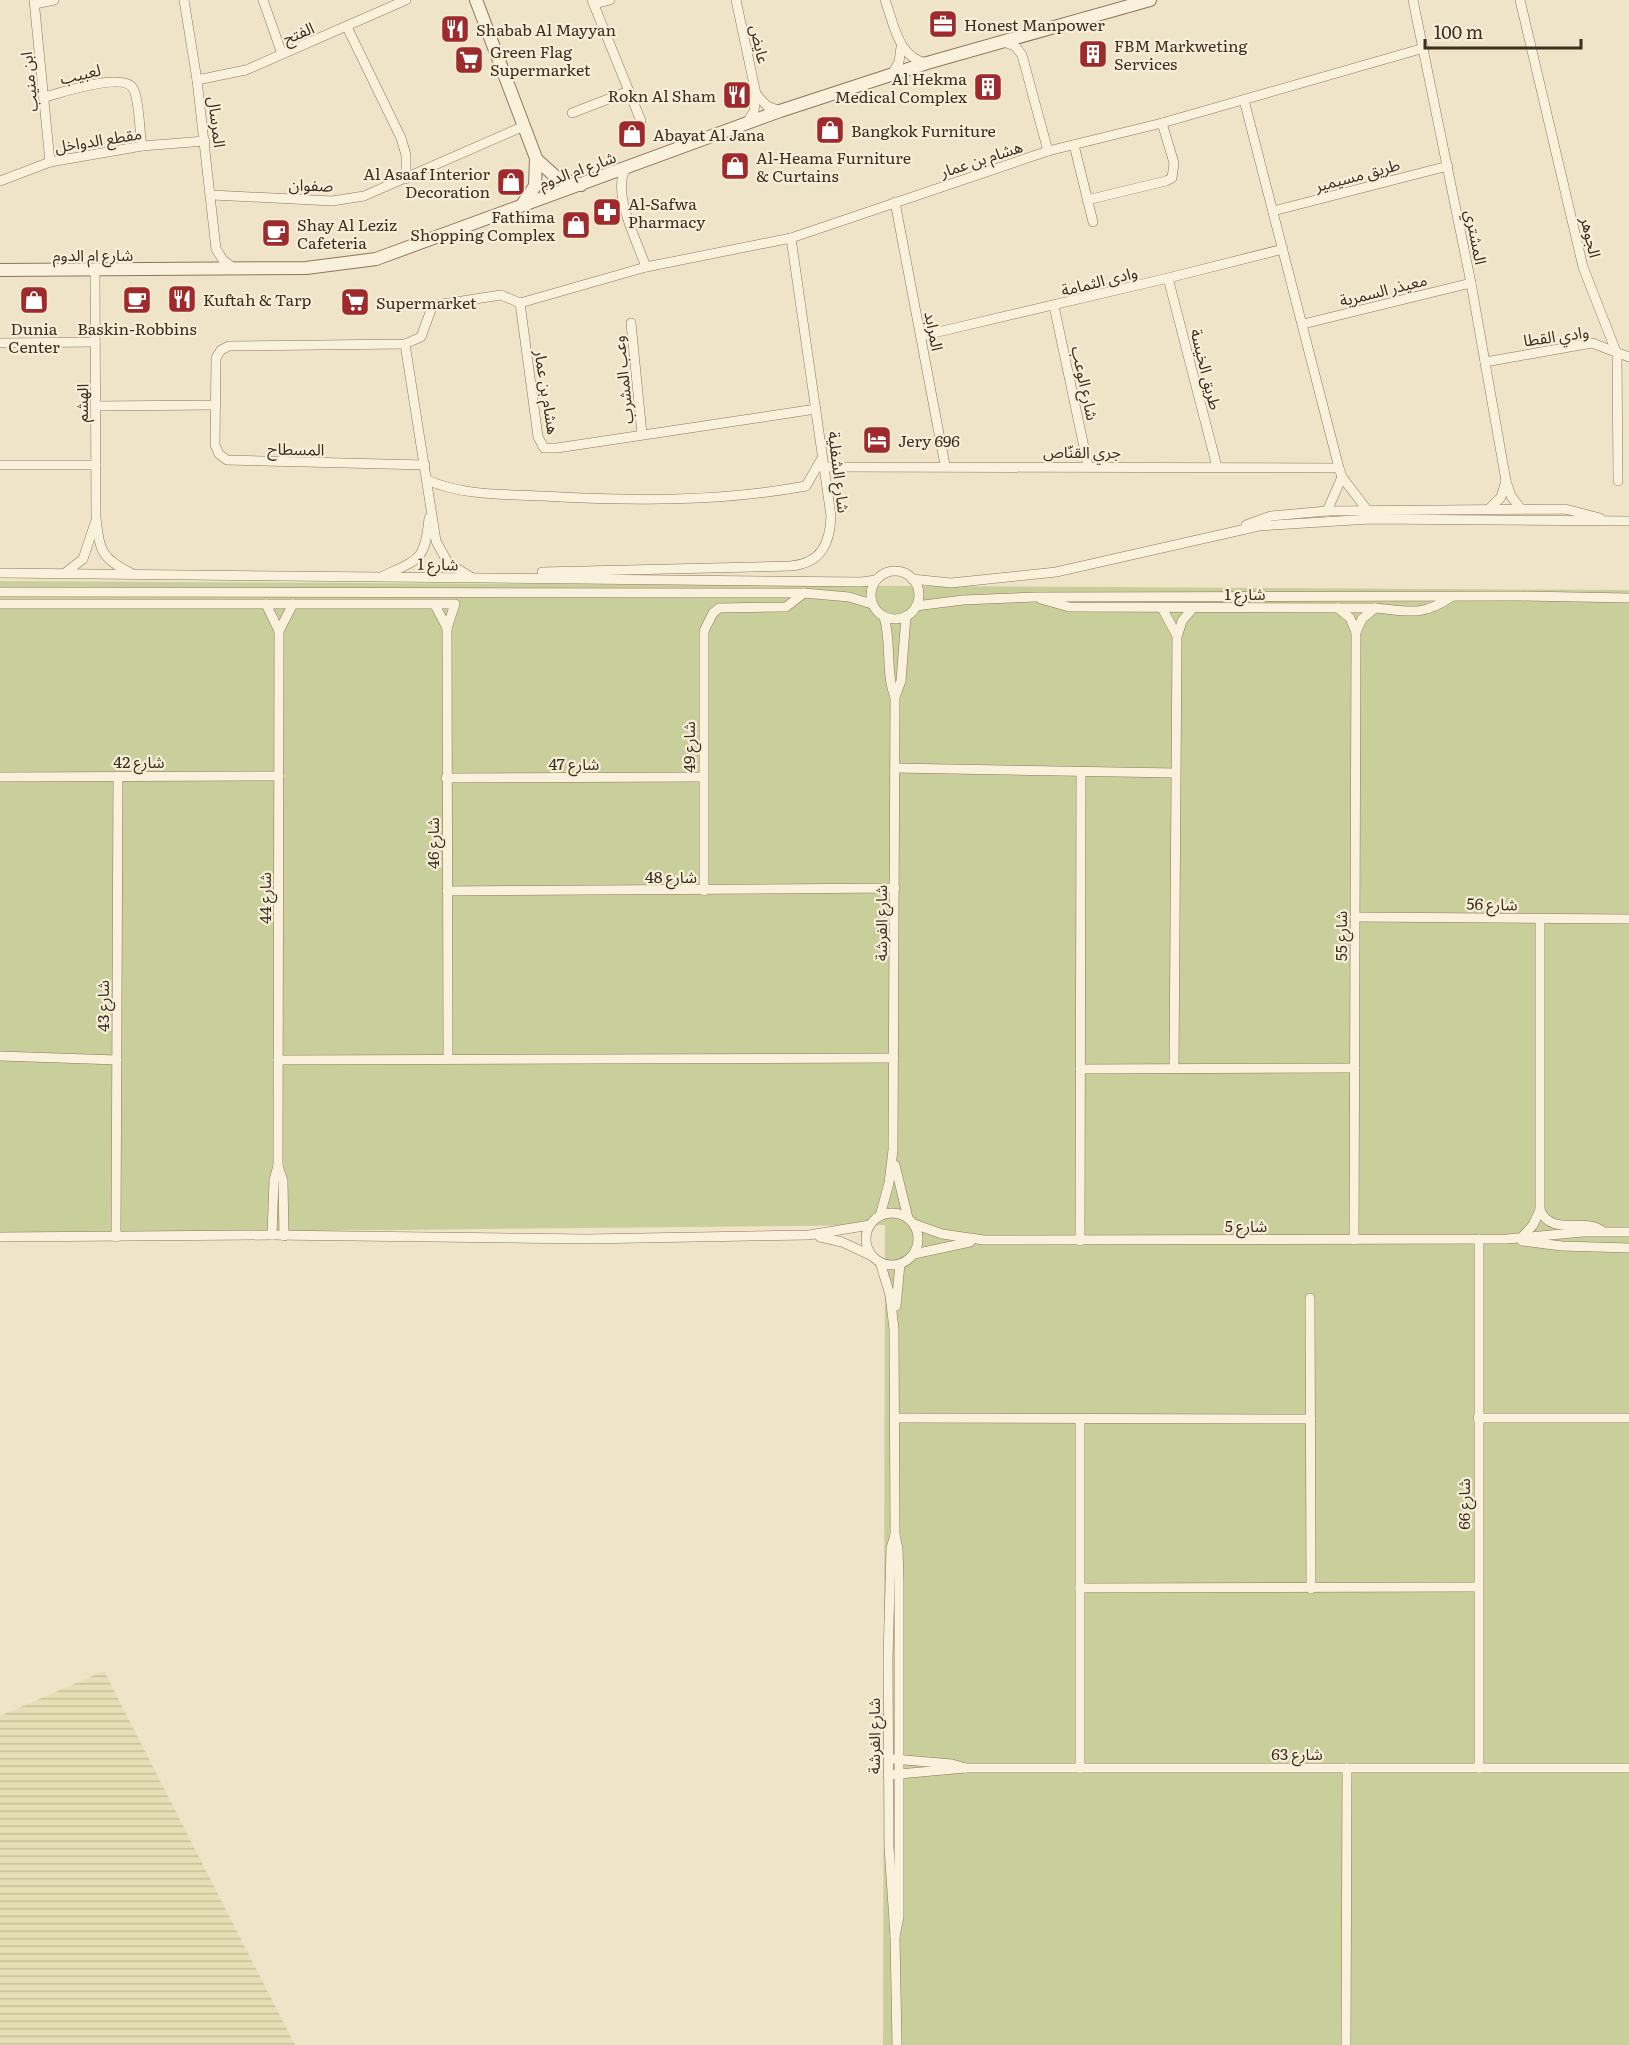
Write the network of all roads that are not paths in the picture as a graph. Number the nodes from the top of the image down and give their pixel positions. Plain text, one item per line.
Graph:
1 (54, 0) edge
2 (184, 0) edge
3 (262, 0) edge
4 (406, 0) edge
5 (476, 0) edge
6 (610, 0) edge
7 (736, 0) edge
8 (885, 0) edge
9 (1150, 0) edge
10 (1413, 0) edge
11 (1520, 0) edge
12 (34, 2) edge
13 (593, 2) edge
14 (1123, 4) edge
15 (347, 27) junction
16 (1002, 42) junction
17 (901, 47) junction
18 (1424, 48) junction
19 (282, 54) junction
20 (927, 63) junction
21 (892, 74) junction
22 (197, 80) junction
23 (629, 92) junction
24 (756, 94) junction
25 (45, 97) junction
26 (1244, 100) junction
27 (780, 111) junction
28 (572, 113) dead end
29 (641, 121) dead end
30 (747, 123) junction
31 (1162, 123) junction
32 (524, 126) junction
33 (205, 141) junction
34 (1074, 145) junction
35 (142, 146) junction
36 (1048, 151) junction
37 (536, 158) junction
38 (50, 162) junction
39 (1448, 166) junction
40 (626, 168) junction
41 (406, 179) junction
42 (0, 181) edge
43 (581, 185) junction
44 (212, 195) junction
45 (1087, 200) junction
46 (895, 202) junction
47 (520, 207) junction
48 (1273, 211) junction
49 (1092, 222) dead end
50 (791, 238) junction
51 (216, 249) junction
52 (1283, 249) junction
53 (646, 267) junction
54 (0, 270) edge
55 (95, 270) junction
56 (204, 270) junction
57 (235, 270) junction
58 (1168, 279) junction
59 (1471, 283) junction
60 (520, 303) junction
61 (1054, 306) junction
62 (631, 323) dead end
63 (1303, 324) junction
64 (921, 336) junction
65 (95, 342) junction
66 (0, 343) edge
67 (405, 344) junction
68 (1617, 354) junction
69 (1629, 357) edge
70 (1485, 362) junction
71 (215, 405) junction
72 (96, 406) junction
73 (816, 409) junction
74 (642, 434) junction
75 (823, 462) junction
76 (0, 465) edge
77 (96, 465) junction
78 (425, 465) junction
79 (945, 465) junction
80 (1088, 466) junction
81 (1217, 467) junction
82 (1340, 472) junction
83 (427, 480) junction
84 (1506, 481) junction
85 (1618, 481) dead end
86 (430, 507) junction
87 (1489, 509) junction
88 (1521, 509) junction
89 (1327, 511) junction
90 (1368, 511) junction
91 (96, 518) junction
92 (1605, 520) junction
93 (1629, 521) edge
94 (1240, 529) junction
95 (0, 573) edge
96 (63, 574) junction
97 (135, 575) junction
98 (380, 577) junction
99 (473, 578) junction
100 (526, 578) junction
101 (912, 579) junction
102 (876, 580) junction
103 (0, 592) edge
104 (804, 593) junction
105 (1452, 596) junction
106 (1036, 597) junction
107 (1629, 598) edge
108 (0, 604) edge
109 (266, 604) junction
110 (293, 604) junction
111 (872, 604) junction
112 (435, 605) junction
113 (916, 606) junction
114 (1162, 608) junction
115 (1193, 608) junction
116 (1338, 608) junction
117 (1375, 608) junction
118 (906, 616) junction
119 (884, 617) junction
120 (447, 628) junction
121 (279, 631) junction
122 (1356, 632) junction
123 (1177, 637) junction
124 (896, 697) junction
125 (895, 768) junction
126 (1081, 772) junction
127 (1175, 773) junction
128 (118, 776) junction
129 (279, 776) junction
130 (0, 777) edge
131 (703, 777) junction
132 (446, 778) junction
133 (895, 888) junction
134 (447, 891) junction
135 (704, 891) junction
136 (1355, 917) junction
137 (1540, 919) junction
138 (1629, 919) edge
139 (0, 1056) edge
140 (448, 1058) junction
141 (894, 1058) junction
142 (117, 1060) junction
143 (278, 1060) junction
144 (1174, 1068) junction
145 (1355, 1068) junction
146 (1080, 1069) junction
147 (893, 1150) junction
148 (278, 1166) junction
149 (1540, 1210) junction
150 (880, 1216) junction
151 (911, 1221) junction
152 (870, 1226) junction
153 (1603, 1231) junction
154 (1629, 1232) edge
155 (272, 1235) junction
156 (809, 1235) junction
157 (284, 1236) junction
158 (116, 1237) junction
159 (1522, 1237) junction
160 (0, 1238) edge
161 (1479, 1239) junction
162 (1507, 1239) junction
163 (984, 1240) junction
164 (1354, 1240) junction
165 (1080, 1241) junction
166 (1629, 1248) edge
167 (914, 1254) junction
168 (876, 1259) junction
169 (900, 1264) junction
170 (1310, 1298) dead end
171 (894, 1329) junction
172 (897, 1418) junction
173 (1478, 1418) junction
174 (1629, 1418) edge
175 (1080, 1419) junction
176 (1311, 1419) junction
177 (1478, 1587) junction
178 (1080, 1588) junction
179 (1311, 1589) junction
180 (893, 1759) junction
181 (965, 1768) junction
182 (1080, 1768) junction
183 (1347, 1768) junction
184 (1479, 1768) junction
185 (1629, 1768) edge
186 (893, 1775) junction
187 (897, 2045) edge
188 (1346, 2045) edge

1 - 12 street
2 - 22 street, المرسال
3 - 19 street
4 - 15 street, الفتح
5 - 32 street
6 - 13 street
7 - 24 street, عايض
8 - 17 street
9 - 14 street, شارع ام الدوم
10 - 18 street, المشتري
11 - 68 street, الجوهر
12 - 25 street, ابن منيب
13 - 23 street
14 - 16 street, شارع ام الدوم
15 - 19 street, الفتح
15 - 41 street
16 - 20 street, شارع ام الدوم
16 - 36 street, هشام بن عمار
17 - 20 street
17 - 21 street
18 - 26 street, هشام بن عمار
18 - 39 street, المشتري
19 - 22 street, الفتح
20 - 21 street, شارع ام الدوم
21 - 27 street, شارع ام الدوم
22 - 33 street, المرسال
23 - 28 street
23 - 29 street
24 - 27 street
24 - 30 street, عايض
25 - 35 street, لعبيب
25 - 38 street, ابن منيب
26 - 31 street, هشام بن عمار
26 - 48 street
27 - 30 street, شارع ام الدوم
30 - 40 street, شارع ام الدوم
31 - 34 street, هشام بن عمار
31 - 45 street
32 - 37 street
32 - 41 street, صفوان
33 - 35 street, مقطع الدواخل
33 - 44 street, المرسال
34 - 36 street, هشام بن عمار
34 - 45 street
35 - 38 street, مقطع الدواخل
36 - 46 street, هشام بن عمار
37 - 43 street
37 - 47 street
38 - 42 street, مقطع الدواخل
39 - 48 street, طريق مسيمير
39 - 59 street, المشتري
40 - 43 street, شارع ام الدوم
40 - 53 street
41 - 44 street, صفوان
43 - 47 street, شارع ام الدوم
44 - 51 street, المرسال
45 - 49 street
46 - 50 street, هشام بن عمار
46 - 64 street, المرابد
47 - 57 street, شارع ام الدوم
48 - 52 street
50 - 53 street, هشام بن عمار
50 - 73 street, شارع الشفلية
51 - 56 street
51 - 57 street
52 - 58 street, وادى الثمامة
52 - 63 street
53 - 60 street, هشام بن عمار
54 - 55 street, شارع ام الدوم
55 - 56 street, شارع ام الدوم
55 - 65 street, الهشم
56 - 57 street, شارع ام الدوم
58 - 61 street, وادى الثمامة
58 - 81 street, طريق الخيسة
59 - 63 street, معيذر السمرية
59 - 70 street, المشتري
60 - 67 street
60 - 74 street, هشام بن عمار
61 - 64 street, وادى الثمامة
61 - 80 street, شارع الوعب
62 - 74 street, وعب المشرب
63 - 82 street
64 - 79 street, المرابد
65 - 66 street
65 - 72 street, الهشم
67 - 71 street, المسطاح
67 - 78 street
68 - 69 street, وادي القطا
68 - 70 street, وادي القطا
68 - 85 street, الجوهر
70 - 84 street, المشتري
71 - 72 street
71 - 78 street, المسطاح
72 - 77 street, الهشم
73 - 74 street, هشام بن عمار
73 - 75 street, شارع الشفلية
75 - 79 street, جري القنّاص
75 - 83 street
75 - 100 street, شارع الشفلية
76 - 77 street
77 - 91 street, الهشم
78 - 83 street
79 - 80 street, جري القنّاص
80 - 81 street, جري القنّاص
81 - 82 street, جري القنّاص
82 - 89 street
82 - 90 street
83 - 86 street
84 - 87 street
84 - 88 street, المشتري
86 - 98 street
86 - 99 street
87 - 88 street
87 - 90 street
88 - 92 street
89 - 90 street
89 - 94 street
91 - 96 street, الهشم
91 - 97 street, الهشم
92 - 93 street
92 - 94 street
94 - 101 street
95 - 96 street, شارع 1
96 - 97 street, شارع 1
97 - 98 street, شارع 1
98 - 99 street, شارع 1
99 - 100 street, شارع 1
100 - 102 street, شارع 1
101 - 102 street
101 - 113 street
102 - 111 street
103 - 104 street, شارع 1
104 - 111 street, شارع 1
104 - 131 street, شارع 49
105 - 106 street, شارع 1
105 - 107 street, شارع 1
105 - 117 street, شارع 1
106 - 113 street, شارع 1
106 - 114 street, شارع 1
108 - 109 street
109 - 110 street
109 - 121 street, شارع 44
110 - 112 street
110 - 121 street, شارع 44
111 - 119 street
112 - 120 street, شارع 46
112 - 120 street, شارع 46
113 - 118 street
114 - 115 street, شارع 1
114 - 123 street
115 - 116 street, شارع 1
115 - 123 street
116 - 117 street, شارع 1
116 - 122 street
117 - 122 street
118 - 119 street
118 - 124 street, شارع الفرشة
119 - 124 street, شارع الفرشة
120 - 132 street, شارع 46
121 - 129 street, شارع 44
122 - 136 street, شارع 55
123 - 127 street
124 - 125 street, شارع الفرشة
125 - 126 street
125 - 133 street, شارع الفرشة
126 - 127 street
126 - 146 street
127 - 144 street
128 - 129 street, شارع 42
128 - 130 street, شارع 42
128 - 142 street, شارع 43
129 - 143 street, شارع 44
131 - 132 street, شارع 47
131 - 135 street, شارع 49
132 - 134 street, شارع 46
133 - 135 street, شارع 48
133 - 141 street, شارع الفرشة
134 - 135 street, شارع 48
134 - 140 street, شارع 46
136 - 137 street, شارع 56
136 - 145 street, شارع 55
137 - 138 street, شارع 56
137 - 149 street
139 - 142 street
140 - 141 street
140 - 143 street
141 - 147 street, شارع الفرشة
142 - 158 street, شارع 43
143 - 148 street, شارع 44
144 - 145 street
144 - 146 street
145 - 164 street, شارع 55
146 - 165 street
147 - 150 street, شارع الفرشة
147 - 151 street, شارع الفرشة
148 - 155 street, شارع 44
148 - 157 street, شارع 44
149 - 153 street
149 - 159 street
150 - 151 street
150 - 152 street
151 - 163 street, شارع 5
151 - 167 street
152 - 156 street
152 - 168 street
153 - 154 street
153 - 159 street
155 - 157 street
155 - 158 street
156 - 157 street
156 - 168 street
158 - 160 street
159 - 162 street
161 - 162 street, شارع 5
161 - 164 street, شارع 5
161 - 173 street, شارع 66
162 - 166 street
163 - 165 street, شارع 5
163 - 167 street, شارع 5
164 - 165 street, شارع 5
167 - 169 street
168 - 169 street
168 - 171 street, شارع الفرشة
169 - 171 street, شارع الفرشة
170 - 176 street
171 - 172 street, شارع الفرشة
172 - 175 street
172 - 180 street, شارع الفرشة
173 - 174 street
173 - 177 street, شارع 66
175 - 176 street
175 - 178 street
176 - 179 street
177 - 179 street
177 - 184 street, شارع 66
178 - 179 street
178 - 182 street
180 - 181 street, شارع 63
180 - 186 street, شارع الفرشة
181 - 182 street, شارع 63
181 - 186 street, شارع 63
182 - 183 street, شارع 63
183 - 184 street, شارع 63
183 - 188 street
184 - 185 street, شارع 63
186 - 187 street, شارع الفرشة

